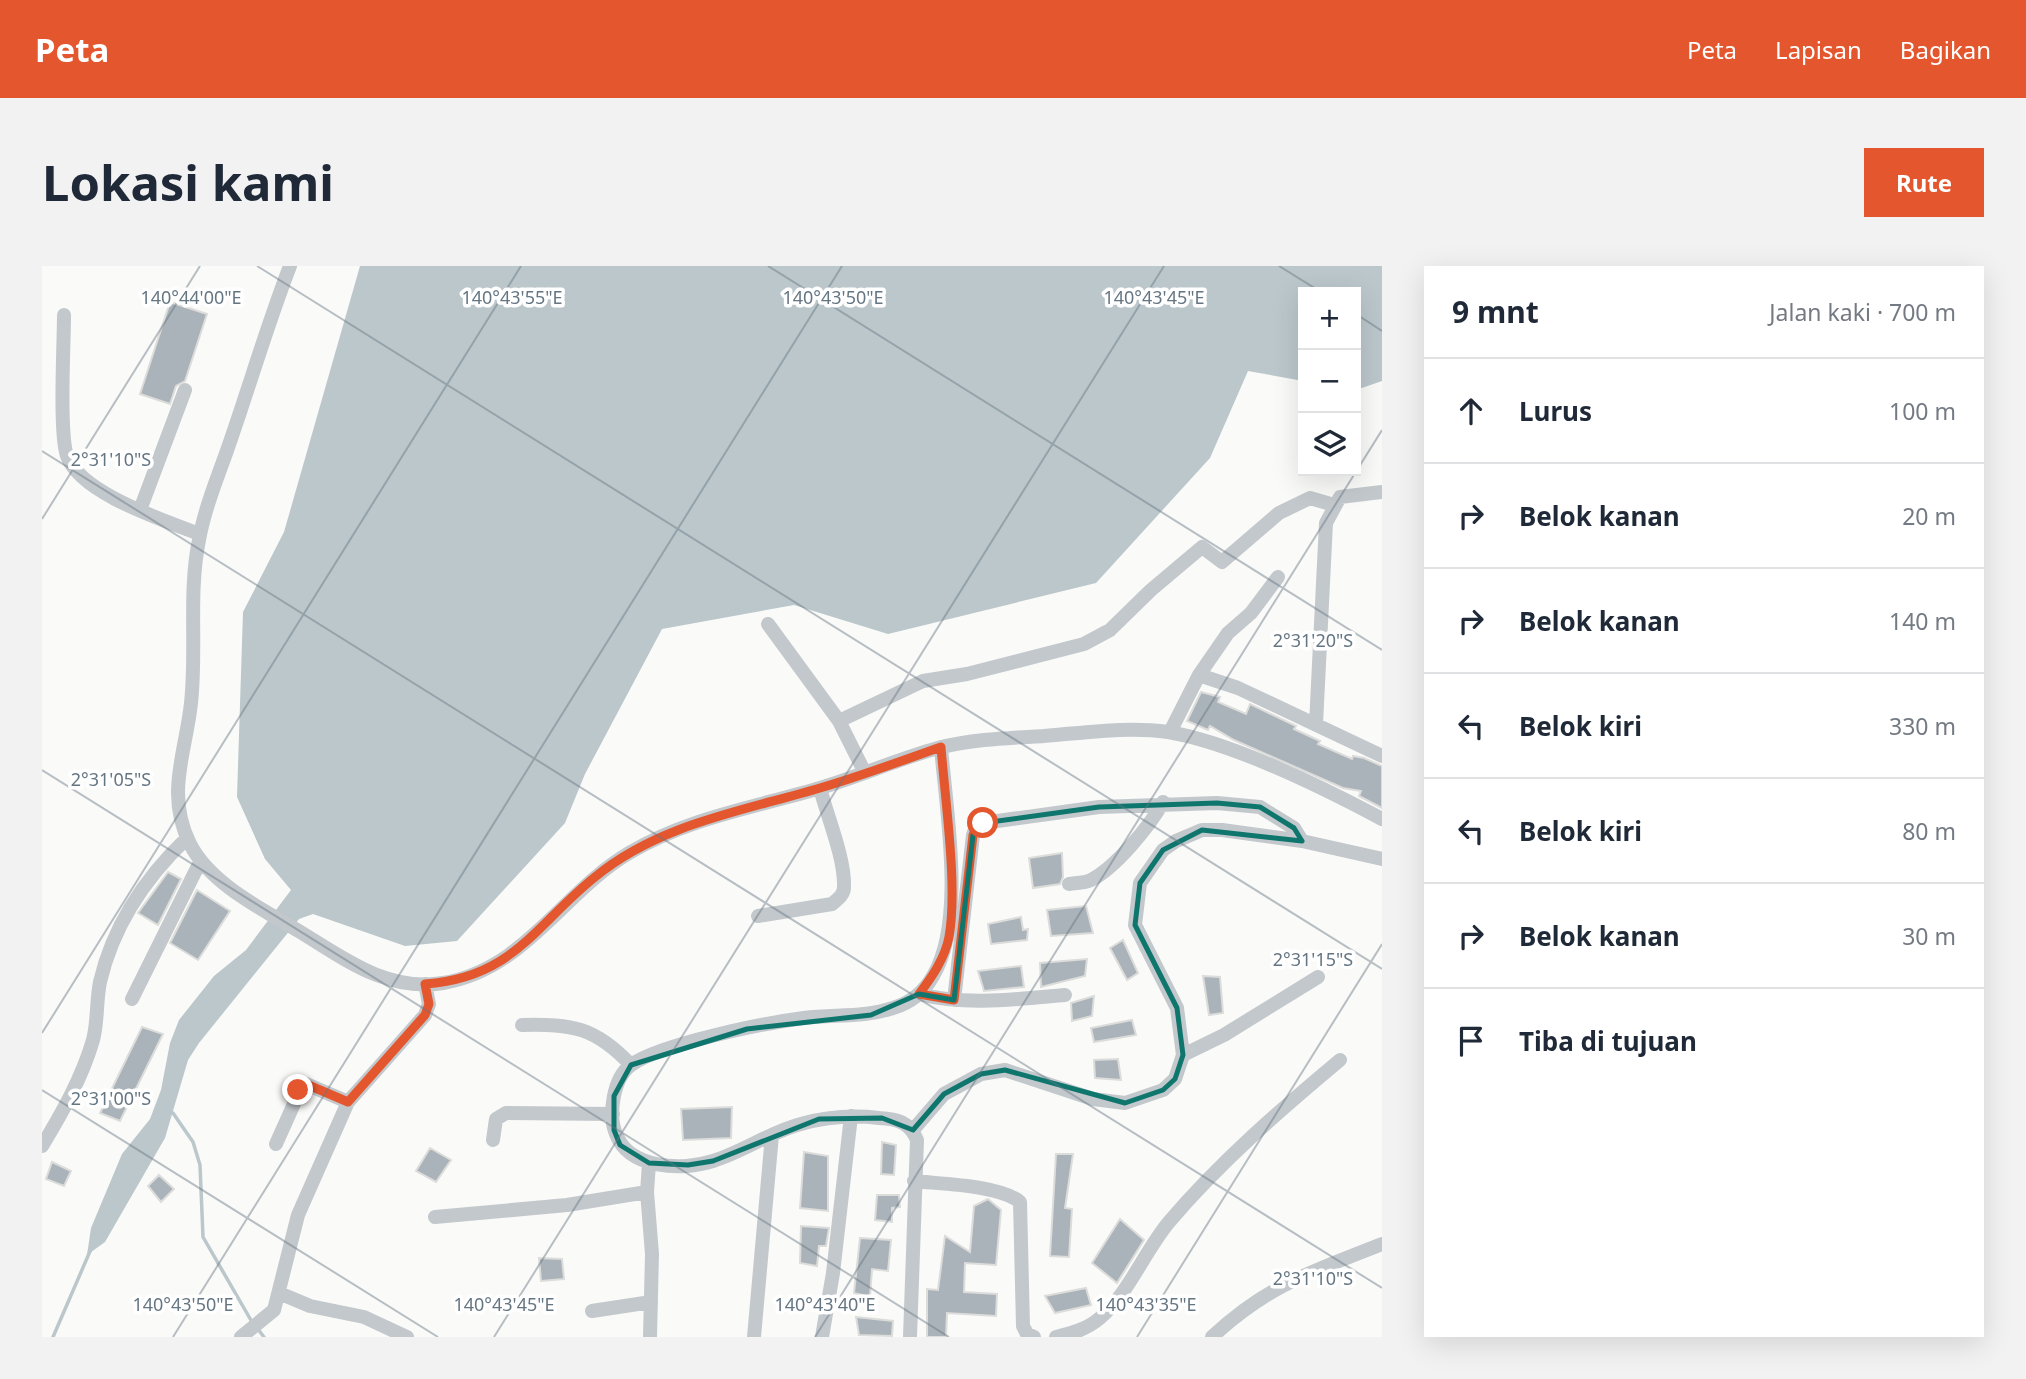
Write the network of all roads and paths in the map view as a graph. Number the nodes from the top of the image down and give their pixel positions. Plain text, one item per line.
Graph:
1 (290, 266) edge
2 (64, 315) dead end
3 (185, 390) dead end
4 (1382, 492) edge
5 (1334, 505) junction
6 (140, 510) junction
7 (199, 534) junction
8 (1278, 577) dead end
9 (768, 624) dead end
10 (1199, 676) junction
11 (839, 721) junction
12 (1316, 724) junction
13 (1170, 732) junction
14 (941, 747) junction
15 (1382, 756) edge
16 (865, 773) junction
17 (820, 788) junction
18 (1163, 803) junction
19 (1382, 819) edge
20 (187, 838) junction
21 (1302, 841) junction
22 (1382, 859) edge
23 (200, 862) junction
24 (1069, 884) dead end
25 (758, 916) dead end
26 (1318, 977) dead end
27 (425, 984) junction
28 (919, 994) junction
29 (1065, 995) dead end
30 (132, 999) dead end
31 (954, 1000) junction
32 (522, 1025) dead end
33 (1182, 1055) junction
34 (1339, 1060) dead end
35 (631, 1065) junction
36 (348, 1102) junction
37 (613, 1114) junction
38 (851, 1116) junction
39 (913, 1130) junction
40 (772, 1135) junction
41 (493, 1140) dead end
42 (276, 1144) dead end
43 (42, 1146) edge
44 (649, 1163) junction
45 (914, 1181) junction
46 (647, 1192) junction
47 (435, 1217) dead end
48 (1382, 1244) edge
49 (279, 1293) junction
50 (651, 1302) junction
51 (592, 1311) dead end
52 (243, 1336) edge
53 (407, 1337) edge
54 (650, 1337) edge
55 (754, 1337) edge
56 (822, 1337) edge
57 (910, 1337) edge
58 (1034, 1337) edge
59 (1056, 1337) edge
60 (1212, 1337) edge

1 - 7 street
2 - 6 street
3 - 6 street
4 - 5 street
5 - 11 street
5 - 12 street
6 - 7 street
7 - 20 street
8 - 10 street
9 - 11 street
10 - 12 street
10 - 13 street
11 - 16 street
12 - 15 street
13 - 14 street
13 - 19 street
14 - 16 street
14 - 28 street
16 - 17 street
17 - 25 street
17 - 27 street
18 - 21 street
18 - 24 street
18 - 31 street
20 - 23 street
20 - 43 street
21 - 22 street
21 - 33 street
23 - 27 street
23 - 30 street
26 - 33 street
27 - 36 street
28 - 31 street
28 - 35 street
29 - 31 street
32 - 35 street
33 - 39 street
34 - 59 street
35 - 37 street
36 - 42 street
36 - 49 street
37 - 41 street
37 - 44 street
38 - 39 street
38 - 40 street
38 - 56 street
39 - 45 street
40 - 44 street
40 - 55 street
44 - 46 street
45 - 57 street
45 - 58 street
46 - 47 street
46 - 50 street
48 - 60 street
49 - 52 street
49 - 53 street
50 - 51 street
50 - 54 street

